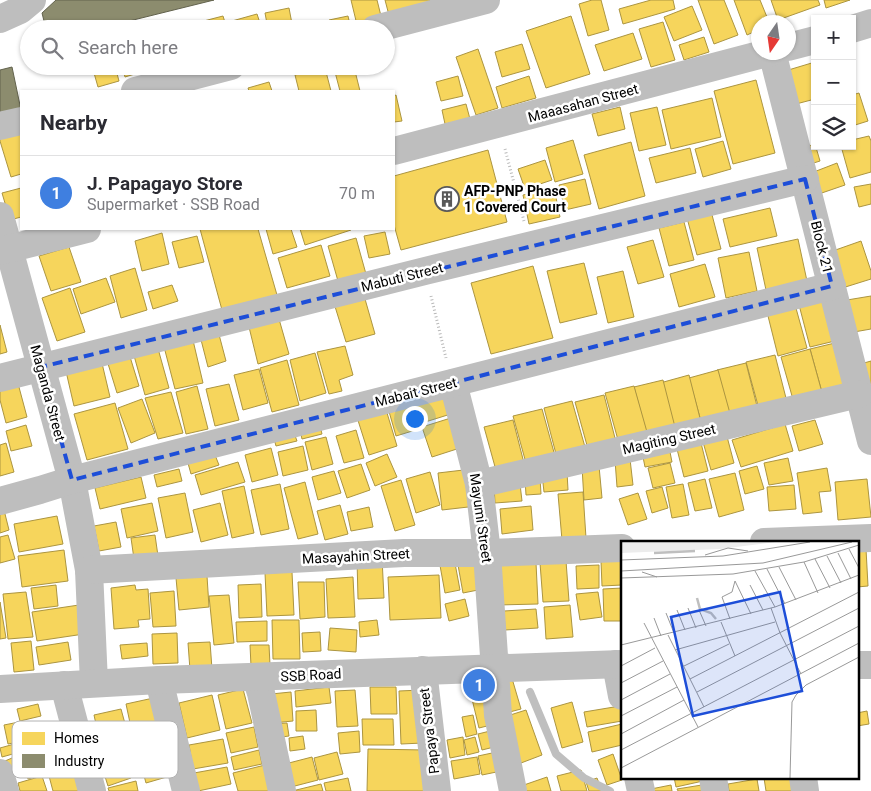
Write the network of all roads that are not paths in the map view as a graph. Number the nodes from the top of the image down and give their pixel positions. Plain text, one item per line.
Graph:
1 (32, 0) edge
2 (486, 0) edge
3 (0, 19) edge
4 (395, 24) edge
5 (871, 24) edge
6 (856, 28) edge
7 (811, 41) edge
8 (796, 46) edge
9 (751, 58) edge
10 (774, 60) edge
11 (196, 75) edge
12 (139, 90) edge
13 (20, 121) edge
14 (0, 126) edge
15 (395, 151) edge
16 (804, 179) junction
17 (0, 216) edge
18 (82, 230) edge
19 (4, 250) edge
20 (832, 286) junction
21 (41, 367) junction
22 (0, 378) edge
23 (453, 383) junction
24 (859, 394) junction
25 (871, 441) edge
26 (72, 480) junction
27 (479, 484) junction
28 (0, 501) edge
29 (871, 538) edge
30 (791, 541) edge
31 (621, 548) edge
32 (487, 553) junction
33 (89, 570) junction
34 (494, 662) junction
35 (619, 664) edge
36 (423, 670) junction
37 (256, 677) junction
38 (159, 680) junction
39 (94, 683) junction
40 (64, 685) junction
41 (621, 685) edge
42 (0, 689) edge
43 (74, 721) edge
44 (169, 721) edge
45 (178, 758) edge
46 (0, 773) edge
47 (89, 778) edge
48 (638, 778) edge
49 (713, 778) edge
50 (803, 778) edge
51 (5, 791) edge
52 (92, 791) edge
53 (186, 791) edge
54 (282, 791) edge
55 (437, 791) edge
56 (513, 791) edge
57 (641, 791) edge
58 (715, 791) edge
59 (805, 791) edge

1 - 3 street
2 - 4 street
5 - 6 street
7 - 8 street
9 - 15 street, Maaasahan Street
10 - 16 street, Block 21
11 - 12 street
13 - 14 street
16 - 20 street, Block 21
16 - 21 street, Mabuti Street
17 - 19 street, Maganda Street
18 - 19 street
19 - 21 street, Maganda Street
20 - 23 street, Mabait Street
20 - 24 street, Block 21
21 - 22 street, Mabuti Street
21 - 26 street, Maganda Street
23 - 26 street, Mabait Street
23 - 27 street, Mayumi Street
24 - 25 street, Block 21
24 - 27 street, Magiting Street
26 - 28 street, Mabait Street
26 - 33 street, Maganda Street
27 - 32 street, Mayumi Street
29 - 30 street
31 - 32 street, Masayahin Street
32 - 33 street, Masayahin Street
32 - 34 street, Mayumi Street
33 - 39 street, Maganda Street
34 - 35 street, SSB Road
34 - 36 street, SSB Road
34 - 56 street, Mayumi Street
35 - 41 street
36 - 37 street, SSB Road
36 - 55 street, Papaya Street
37 - 38 street, SSB Road
37 - 54 street
38 - 39 street, SSB Road
38 - 44 street
39 - 40 street, SSB Road
40 - 42 street, SSB Road
40 - 43 street
45 - 53 street
46 - 51 street
47 - 52 street
48 - 57 street
49 - 58 street
50 - 59 street

